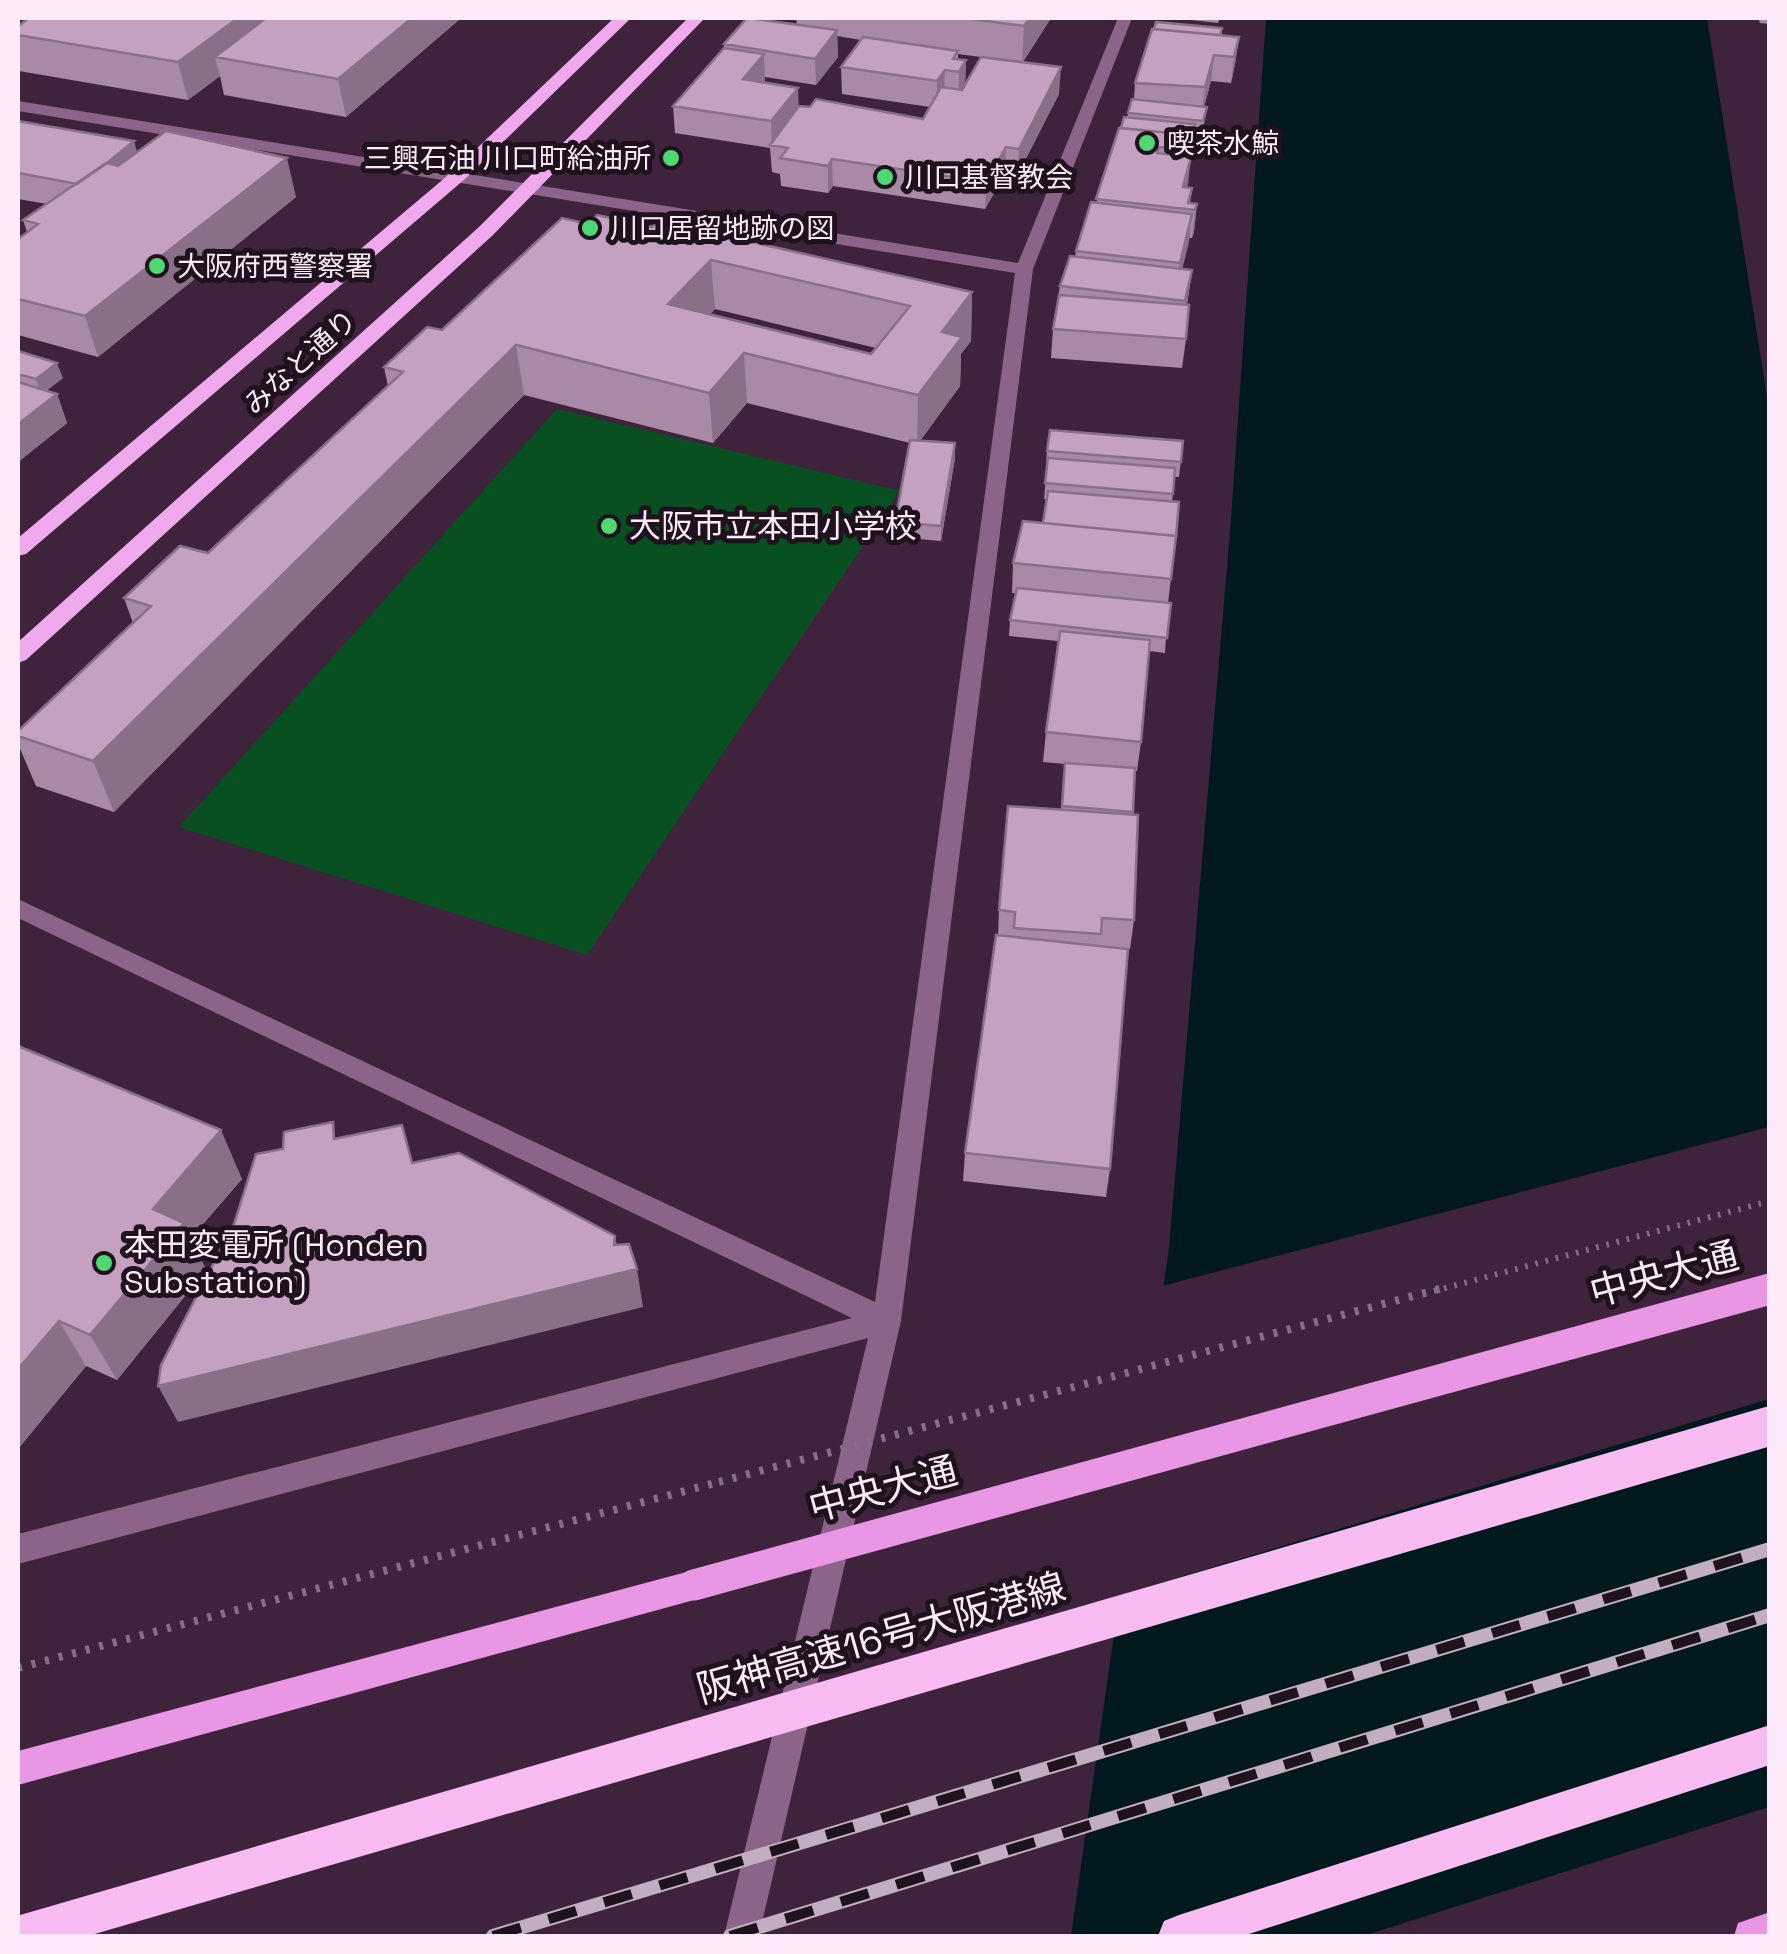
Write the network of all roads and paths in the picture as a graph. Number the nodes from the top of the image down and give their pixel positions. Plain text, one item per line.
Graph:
1 (623, 18) edge
2 (697, 18) edge
3 (1124, 18) edge
4 (18, 106) edge
5 (460, 175) junction
6 (528, 186) junction
7 (1024, 269) junction
8 (18, 549) edge
9 (18, 655) edge
10 (18, 908) edge
11 (1770, 1201) edge
12 (1770, 1289) edge
13 (887, 1321) junction
14 (1770, 1426) edge
15 (18, 1549) edge
16 (18, 1668) edge
17 (1770, 1745) edge
18 (18, 1768) edge
19 (1770, 1930) edge
20 (18, 1936) edge
21 (741, 1936) edge
22 (1178, 1936) edge
23 (1750, 1936) edge

1 - 5 highway, みなと通り
2 - 6 highway, みなと通り
3 - 7 street
4 - 5 street
5 - 6 street
5 - 8 highway, みなと通り
6 - 7 street
6 - 9 highway, みなと通り
7 - 13 street
10 - 13 street
11 - 16 path, bridge
12 - 18 main road, 中央大通, bridge
13 - 15 street
13 - 21 street
14 - 20 highway, 阪神高速16号大阪港線, bridge
17 - 22 highway
19 - 23 main road

